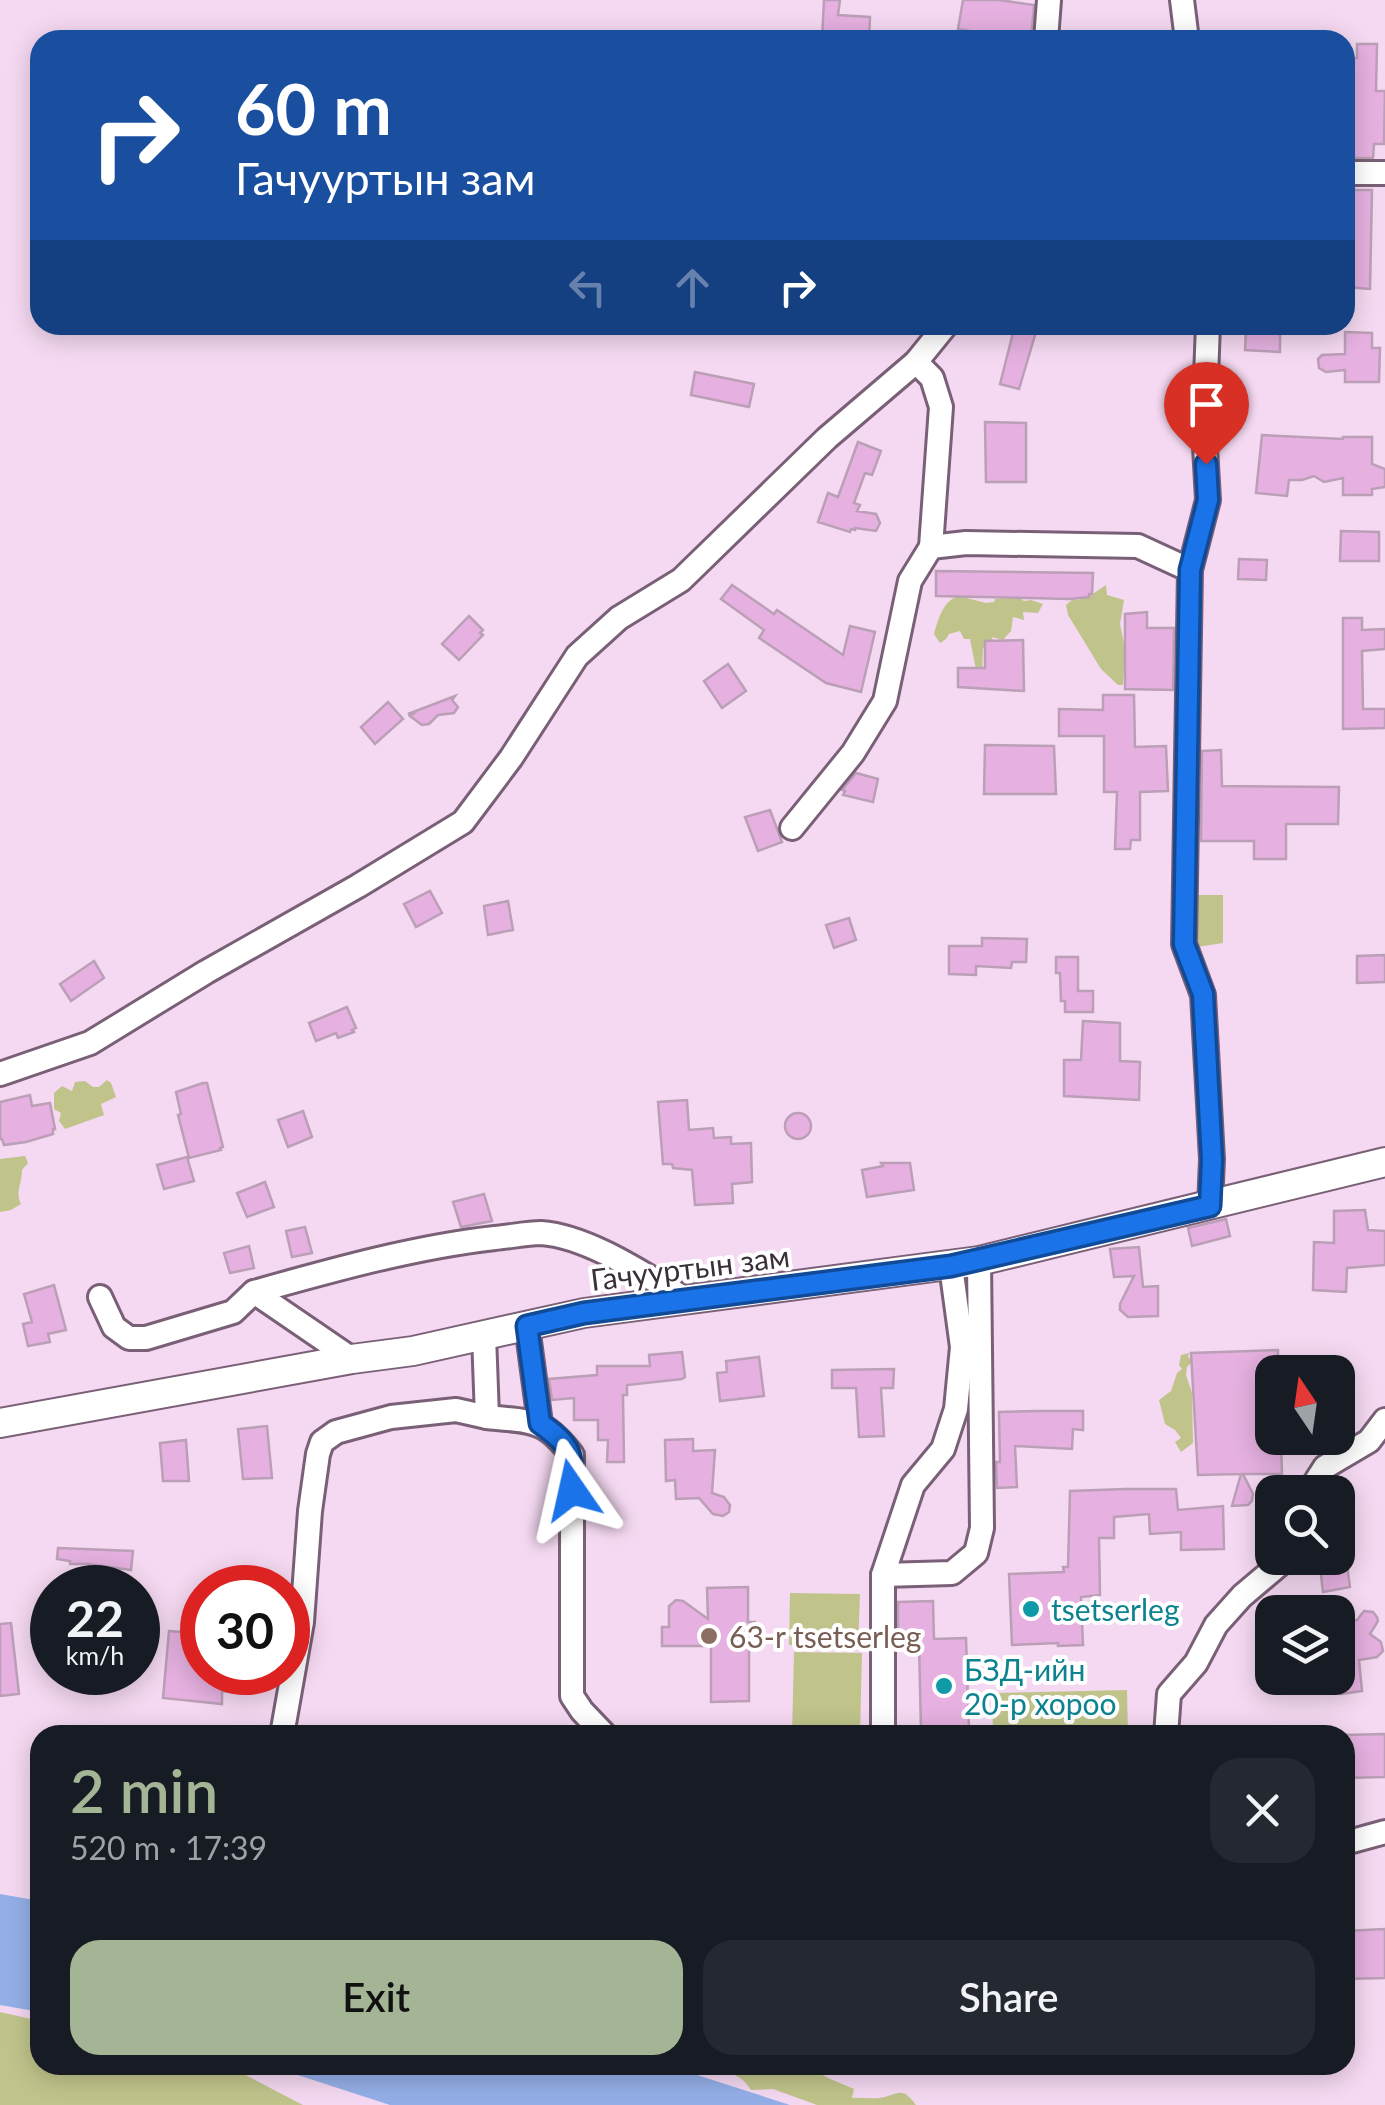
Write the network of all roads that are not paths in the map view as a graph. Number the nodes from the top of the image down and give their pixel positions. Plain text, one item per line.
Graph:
1 (1049, 0) edge
2 (1182, 0) edge
3 (1047, 30) edge
4 (1186, 30) edge
5 (1355, 173) edge
6 (1385, 173) edge
7 (938, 335) edge
8 (1208, 335) edge
9 (916, 362) junction
10 (931, 547) junction
11 (1190, 570) junction
12 (792, 828) dead end
13 (0, 1074) edge
14 (1385, 1162) edge
15 (1210, 1206) junction
16 (965, 1264) junction
17 (254, 1292) junction
18 (100, 1297) dead end
19 (687, 1300) junction
20 (527, 1326) junction
21 (484, 1335) junction
22 (352, 1359) junction
23 (487, 1416) junction
24 (1385, 1420) edge
25 (0, 1423) edge
26 (540, 1423) junction
27 (1320, 1475) edge
28 (883, 1575) junction
29 (1267, 1575) edge
30 (284, 1725) edge
31 (595, 1725) edge
32 (883, 1725) edge
33 (1167, 1725) edge
34 (1385, 1832) edge
35 (1355, 1840) edge

1 - 3 street
2 - 4 street
5 - 6 street
7 - 9 street
8 - 11 street
9 - 10 street
9 - 13 street
10 - 11 street
10 - 12 street
11 - 15 street
14 - 15 main road, Гачууртын зам
15 - 16 main road, Гачууртын зам
16 - 19 main road, Гачууртын зам
16 - 28 street
16 - 28 street
17 - 18 street
17 - 19 street
17 - 22 street
19 - 20 main road, Гачууртын зам
20 - 21 main road, Гачууртын зам
20 - 26 street
21 - 22 main road, Гачууртын зам
21 - 23 street
22 - 25 main road, Гачууртын зам
23 - 26 street
23 - 30 street
24 - 27 street
26 - 31 street
28 - 32 street
29 - 33 street
34 - 35 street

